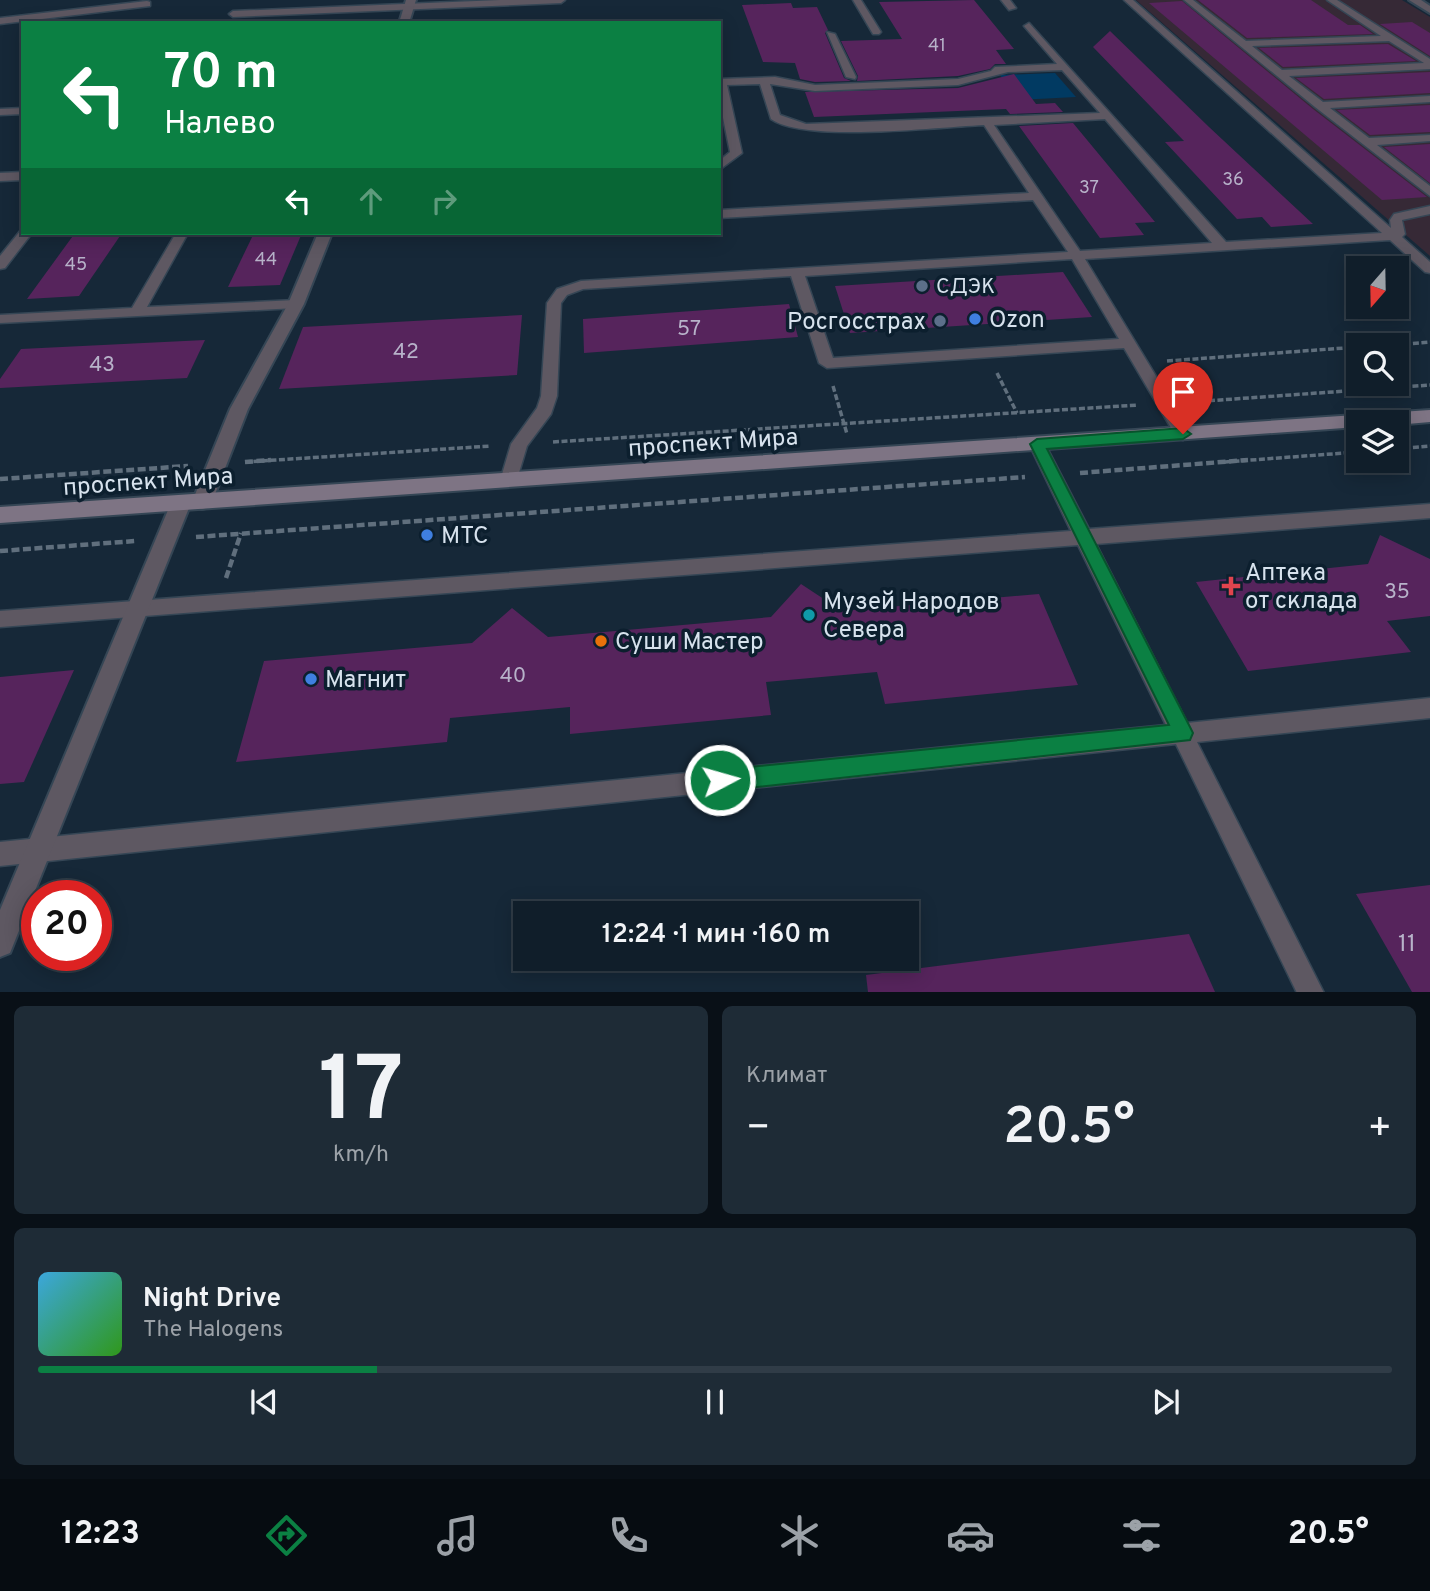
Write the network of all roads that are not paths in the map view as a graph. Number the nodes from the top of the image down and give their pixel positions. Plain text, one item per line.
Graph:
1 (561, 0) edge
2 (857, 0) edge
3 (1005, 0) edge
4 (1128, 0) edge
5 (1188, 0) edge
6 (1331, 0) edge
7 (1414, 0) edge
8 (410, 3) edge
9 (146, 4) dead end
10 (1428, 7) edge
11 (1012, 8) dead end
12 (233, 14) dead end
13 (0, 21) edge
14 (405, 21) edge
15 (1029, 26) dead end
16 (876, 32) dead end
17 (830, 34) dead end
18 (1390, 38) junction
19 (1244, 44) junction
20 (1430, 65) edge
21 (1063, 67) junction
22 (1006, 70) junction
23 (1281, 73) junction
24 (851, 76) junction
25 (764, 80) junction
26 (721, 82) edge
27 (1430, 99) edge
28 (722, 104) edge
29 (1319, 105) junction
30 (21, 109) edge
31 (0, 112) edge
32 (1106, 116) junction
33 (987, 122) junction
34 (1430, 138) edge
35 (1366, 142) junction
36 (721, 165) edge
37 (21, 176) edge
38 (0, 177) edge
39 (1430, 192) edge
40 (1037, 196) junction
41 (1430, 210) edge
42 (721, 214) edge
43 (24, 235) edge
44 (181, 235) edge
45 (324, 235) edge
46 (1392, 236) junction
47 (1223, 247) junction
48 (1077, 256) junction
49 (0, 265) edge
50 (1430, 269) edge
51 (797, 273) junction
52 (296, 304) junction
53 (137, 312) junction
54 (0, 318) edge
55 (1128, 343) junction
56 (1430, 416) edge
57 (1183, 434) junction
58 (1037, 444) junction
59 (509, 481) junction
60 (192, 502) junction
61 (1430, 511) edge
62 (0, 515) edge
63 (1082, 537) junction
64 (138, 609) junction
65 (0, 618) edge
66 (1430, 708) edge
67 (1183, 733) junction
68 (38, 850) junction
69 (0, 853) edge
70 (0, 943) edge
71 (1311, 992) edge

1 - 8 lane
2 - 16 lane
3 - 11 lane
4 - 46 lane
5 - 19 lane
6 - 18 lane
7 - 10 street
8 - 12 lane
8 - 14 street
9 - 13 lane
15 - 21 lane
17 - 24 lane
18 - 19 lane
18 - 20 lane
19 - 23 lane
20 - 23 lane
21 - 22 lane
21 - 32 lane
22 - 24 lane
22 - 25 lane
23 - 29 lane
24 - 25 lane
25 - 26 lane
25 - 33 lane
27 - 29 lane
28 - 36 lane
29 - 35 lane
30 - 31 lane
32 - 33 lane
32 - 47 lane
33 - 40 lane
34 - 35 lane
35 - 39 lane
37 - 38 lane
40 - 42 lane
40 - 48 lane
41 - 46 lane
43 - 49 lane
44 - 53 lane
45 - 52 street
46 - 47 lane
46 - 50 lane
47 - 48 lane
48 - 51 lane
48 - 55 lane
51 - 55 lane
51 - 59 lane
52 - 53 lane
52 - 60 street
53 - 54 lane
55 - 57 lane
56 - 57 main road, проспект Мира
57 - 58 main road, проспект Мира
58 - 59 main road, проспект Мира
58 - 63 lane
59 - 60 main road, проспект Мира
60 - 62 main road, проспект Мира
60 - 64 street
61 - 63 lane
63 - 64 lane
63 - 67 lane
64 - 65 lane
64 - 68 street
66 - 67 lane
67 - 68 lane
67 - 71 lane
68 - 69 lane
68 - 70 street

